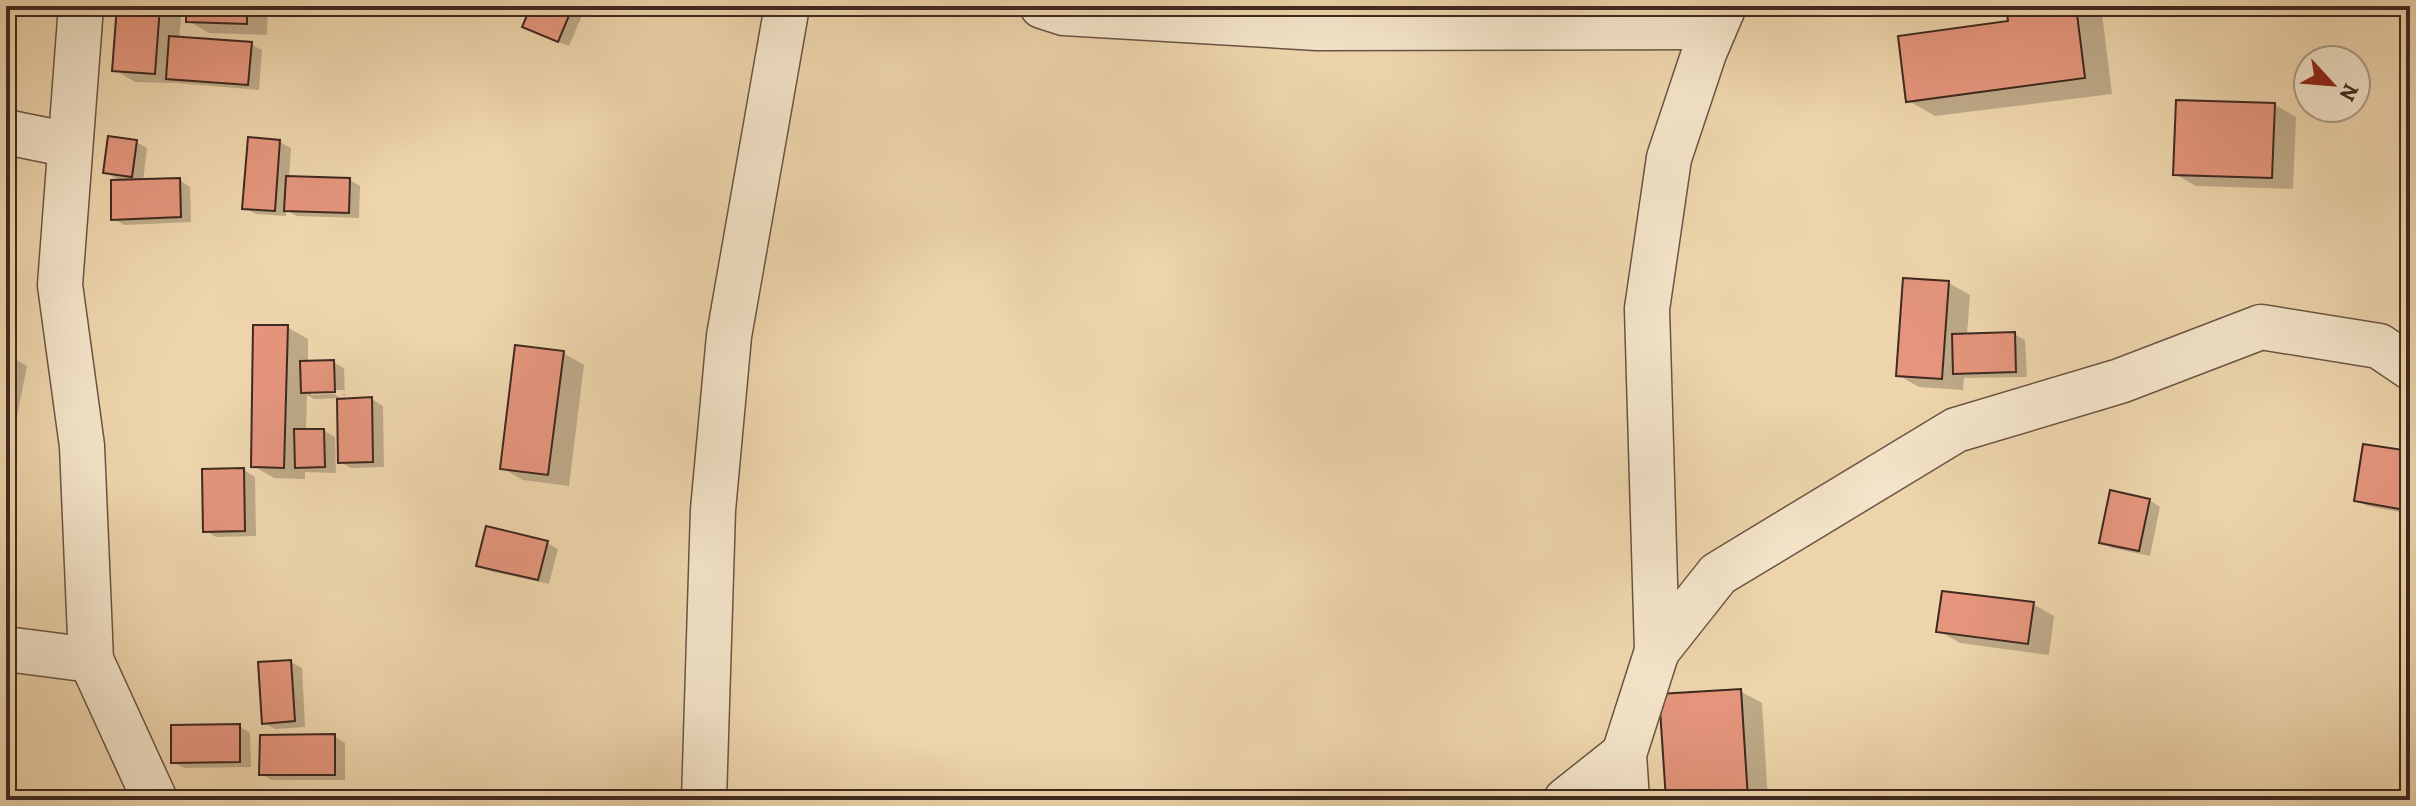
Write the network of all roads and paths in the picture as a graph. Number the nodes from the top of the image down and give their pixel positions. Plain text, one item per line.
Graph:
1 (81, 6) edge
2 (787, 6) edge
3 (1042, 6) edge
4 (1719, 16) edge
5 (6, 132) edge
6 (70, 145) junction
7 (2410, 367) edge
8 (6, 649) edge
9 (1657, 651) junction
10 (91, 660) junction
11 (1624, 754) junction
12 (155, 800) edge
13 (704, 800) edge
14 (1566, 800) edge
15 (1627, 800) edge

1 - 6 street
2 - 13 street
3 - 4 street
4 - 9 street
5 - 6 street
6 - 10 street
7 - 9 street
8 - 10 street
9 - 11 street
10 - 12 street
11 - 14 street
11 - 15 street

